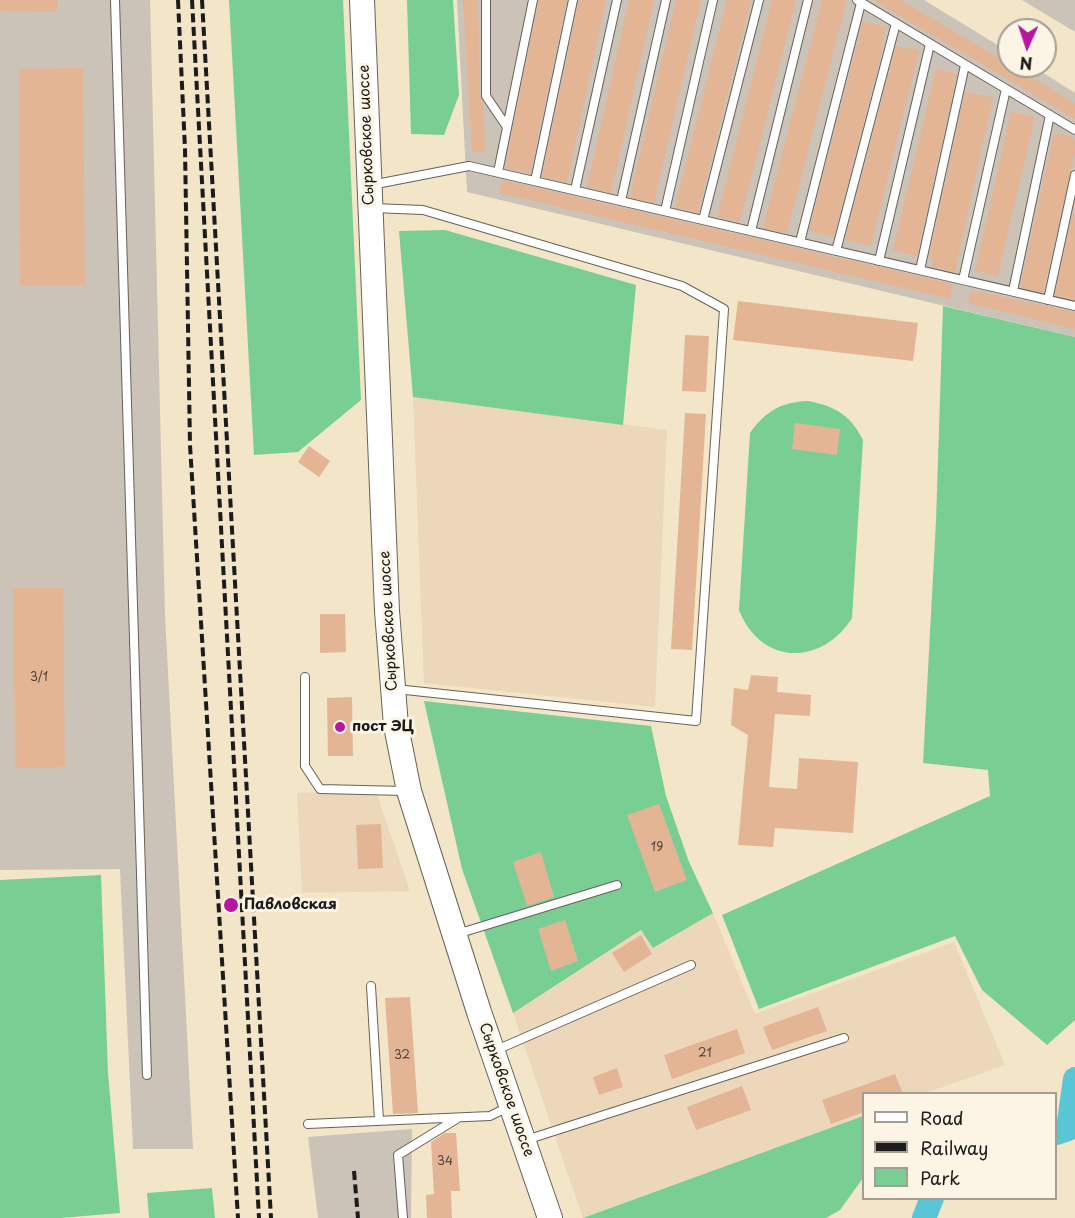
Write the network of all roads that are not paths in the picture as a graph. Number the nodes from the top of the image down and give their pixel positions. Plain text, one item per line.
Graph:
1 (115, 0) edge
2 (362, 0) edge
3 (486, 0) edge
4 (533, 0) edge
5 (573, 0) edge
6 (617, 0) edge
7 (666, 0) edge
8 (713, 0) edge
9 (759, 0) edge
10 (808, 0) edge
11 (859, 1) edge
12 (896, 23) junction
13 (930, 44) junction
14 (965, 65) junction
15 (1006, 89) junction
16 (1050, 115) junction
17 (507, 127) junction
18 (1075, 130) edge
19 (498, 172) junction
20 (1075, 176) edge
21 (535, 181) junction
22 (575, 190) junction
23 (370, 197) junction
24 (621, 201) junction
25 (665, 211) junction
26 (703, 220) junction
27 (751, 231) junction
28 (800, 242) junction
29 (836, 250) junction
30 (879, 261) junction
31 (920, 270) junction
32 (963, 280) junction
33 (1013, 291) junction
34 (1048, 300) junction
35 (1075, 306) edge
36 (305, 677) dead end
37 (391, 688) junction
38 (409, 791) junction
39 (617, 885) dead end
40 (454, 934) junction
41 (691, 965) dead end
42 (371, 986) dead end
43 (844, 1038) dead end
44 (493, 1051) junction
45 (147, 1075) dead end
46 (512, 1106) junction
47 (459, 1117) junction
48 (379, 1120) junction
49 (308, 1124) dead end
50 (524, 1141) junction
51 (404, 1218) edge
52 (550, 1218) edge

1 - 45 lane
2 - 23 main road, Сырковское шоссе
3 - 17 lane
4 - 17 lane
5 - 21 lane
6 - 22 lane
7 - 24 lane
8 - 25 lane
9 - 26 lane
10 - 27 lane
11 - 12 lane
11 - 28 lane
12 - 13 lane
12 - 29 lane
13 - 14 lane
13 - 30 lane
14 - 15 lane
14 - 31 lane
15 - 16 lane
15 - 32 lane
16 - 18 lane
16 - 33 lane
17 - 19 lane
19 - 21 lane
19 - 23 lane
20 - 34 lane
21 - 22 lane
22 - 24 lane
23 - 37 main road, Сырковское шоссе
23 - 37 lane
24 - 25 lane
25 - 26 lane
26 - 27 lane
27 - 28 lane
28 - 29 lane
29 - 30 lane
30 - 31 lane
31 - 32 lane
32 - 33 lane
33 - 34 lane
34 - 35 lane
36 - 38 lane
37 - 38 main road, Сырковское шоссе
38 - 40 main road, Сырковское шоссе
39 - 40 lane
40 - 44 main road, Сырковское шоссе
41 - 44 lane
42 - 48 lane
43 - 50 lane
44 - 46 main road, Сырковское шоссе
46 - 47 lane
46 - 50 main road, Сырковское шоссе
47 - 48 lane
47 - 51 lane
48 - 49 lane
50 - 52 main road, Сырковское шоссе

